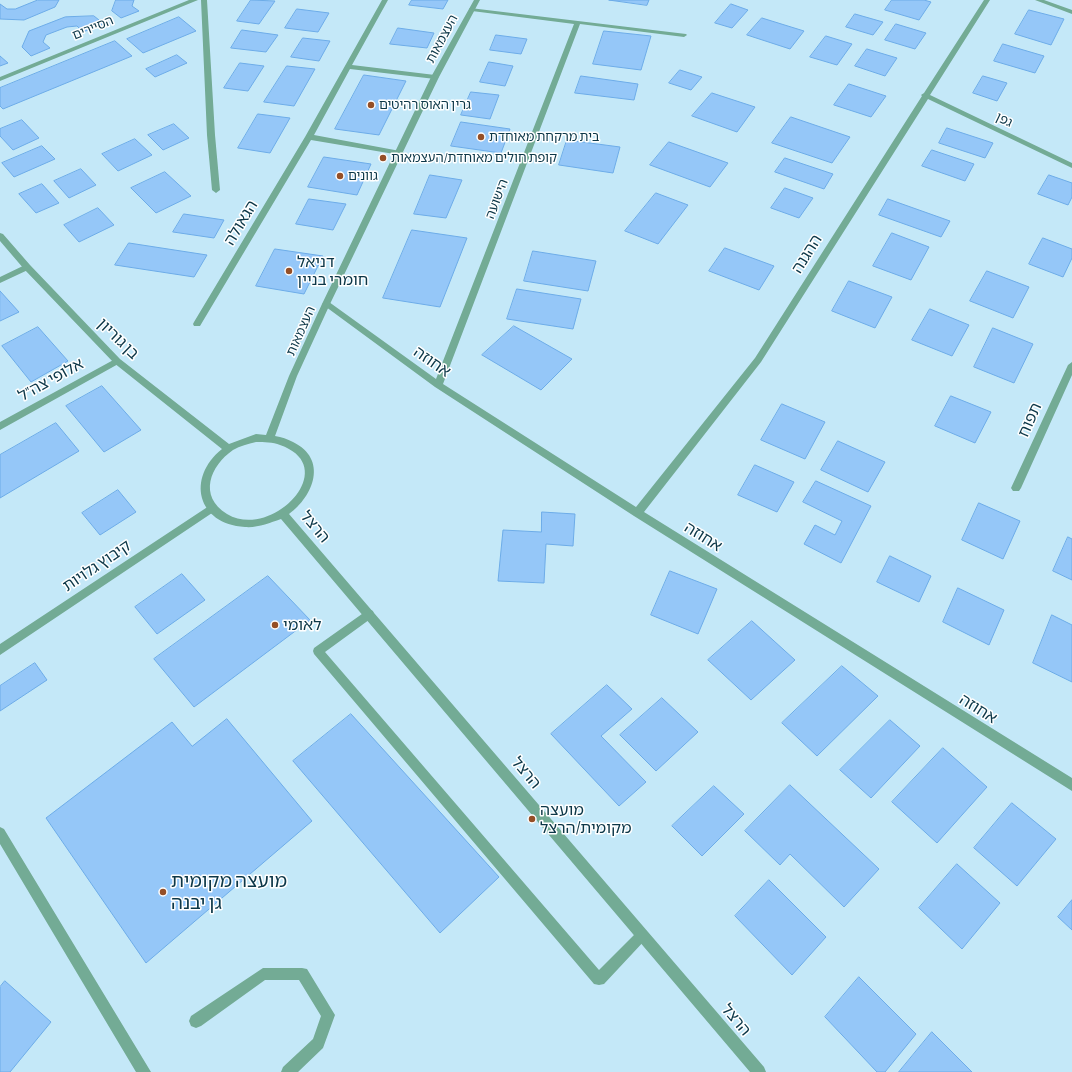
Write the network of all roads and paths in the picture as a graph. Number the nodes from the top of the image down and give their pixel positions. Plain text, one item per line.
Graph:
1 (195, 0) edge
2 (204, 0) edge
3 (385, 0) edge
4 (476, 0) edge
5 (987, 0) edge
6 (1038, 0) edge
7 (472, 9) junction
8 (1072, 12) edge
9 (578, 22) junction
10 (684, 34) dead end
11 (348, 67) junction
12 (436, 77) junction
13 (0, 79) edge
14 (925, 95) junction
15 (310, 137) junction
16 (400, 153) junction
17 (1072, 166) edge
18 (216, 190) dead end
19 (0, 236) edge
20 (27, 267) junction
21 (0, 280) edge
22 (326, 304) junction
23 (197, 324) dead end
24 (117, 361) junction
25 (1072, 365) edge
26 (438, 386) junction
27 (0, 426) edge
28 (270, 438) junction
29 (228, 449) junction
30 (1016, 488) dead end
31 (212, 508) junction
32 (637, 513) junction
33 (284, 514) junction
34 (369, 614) junction
35 (0, 650) edge
36 (1072, 785) edge
37 (0, 834) edge
38 (642, 935) junction
39 (196, 1021) dead end
40 (144, 1072) edge
41 (288, 1072) edge
42 (759, 1072) edge

1 - 13 street, הסיירים
2 - 18 street
3 - 11 street, הגאולה
4 - 7 street, העצמאות
5 - 14 street, ההגנה
6 - 8 street
7 - 9 street
7 - 12 street, העצמאות
9 - 10 street
9 - 26 street, הישועה
11 - 12 street
11 - 15 street, הגאולה
12 - 16 street, העצמאות
14 - 17 street, גפן
14 - 32 street, ההגנה
15 - 16 street
15 - 23 street, הגאולה
16 - 22 street, העצמאות
19 - 20 street, בן גוריון
20 - 21 street
20 - 24 street, בן גוריון
22 - 26 street, אחוזה
22 - 28 street, העצמאות
24 - 27 street, אלופי צה"ל
24 - 29 street, בן גוריון
25 - 30 street, תפוח
26 - 32 street, אחוזה
28 - 29 street
28 - 33 street
29 - 31 street
31 - 33 street
31 - 35 street, קיבוץ גלויות
32 - 36 street, אחוזה
33 - 34 street, הרצל
34 - 38 street, הרצל
34 - 38 street
37 - 40 street
38 - 42 street, הרצל
39 - 41 street

